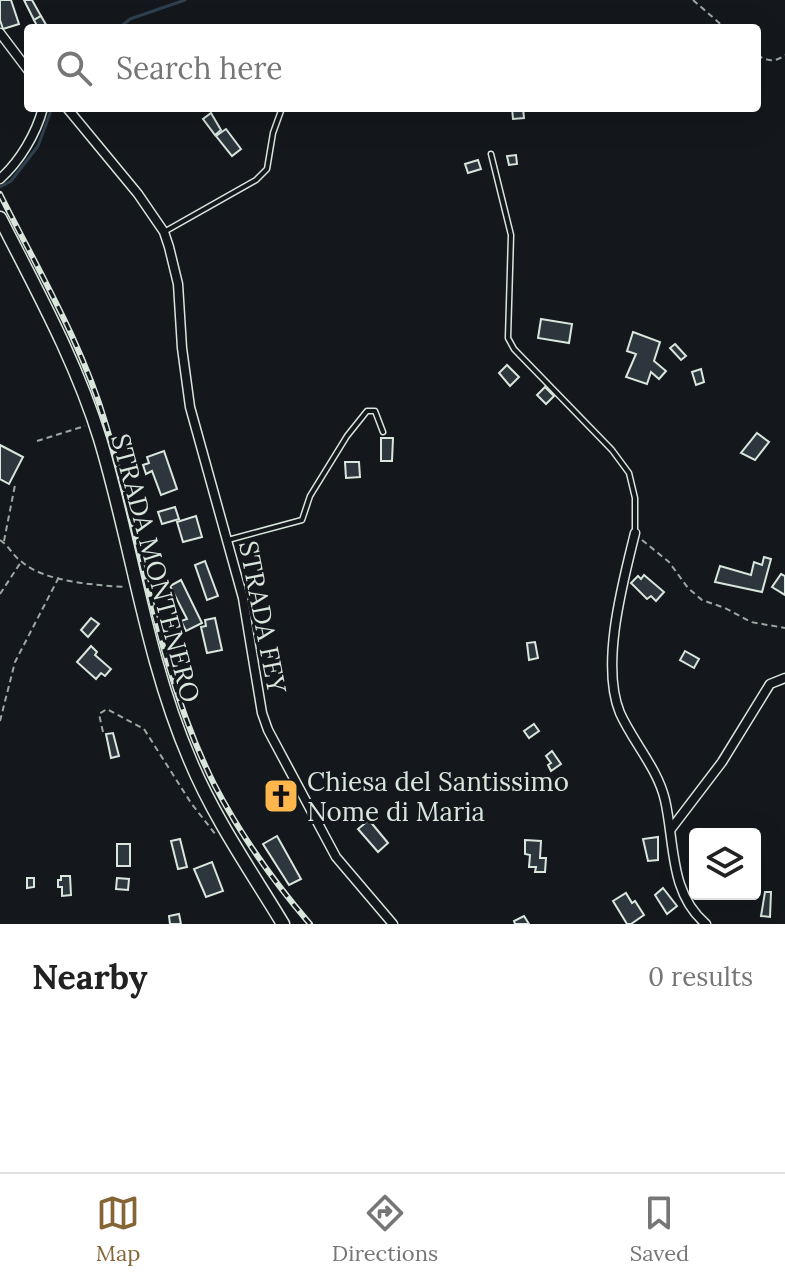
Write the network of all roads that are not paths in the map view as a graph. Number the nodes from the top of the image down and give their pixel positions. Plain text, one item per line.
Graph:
1 (0, 33) edge
2 (24, 65) edge
3 (41, 112) edge
4 (70, 112) edge
5 (281, 112) edge
6 (491, 154) dead end
7 (0, 179) edge
8 (0, 218) edge
9 (164, 232) junction
10 (383, 432) dead end
11 (634, 534) joint
12 (228, 540) junction
13 (785, 678) edge
14 (671, 829) junction
15 (283, 924) edge
16 (393, 924) edge
17 (706, 924) edge

1 - 2 street
3 - 7 street
4 - 9 street
5 - 9 lane
6 - 11 lane
8 - 15 main road, STRADA MONTENERO
9 - 12 street, STRADA FEY
10 - 12 lane
11 - 14 street
12 - 16 street, STRADA FEY
13 - 14 street
14 - 17 street

